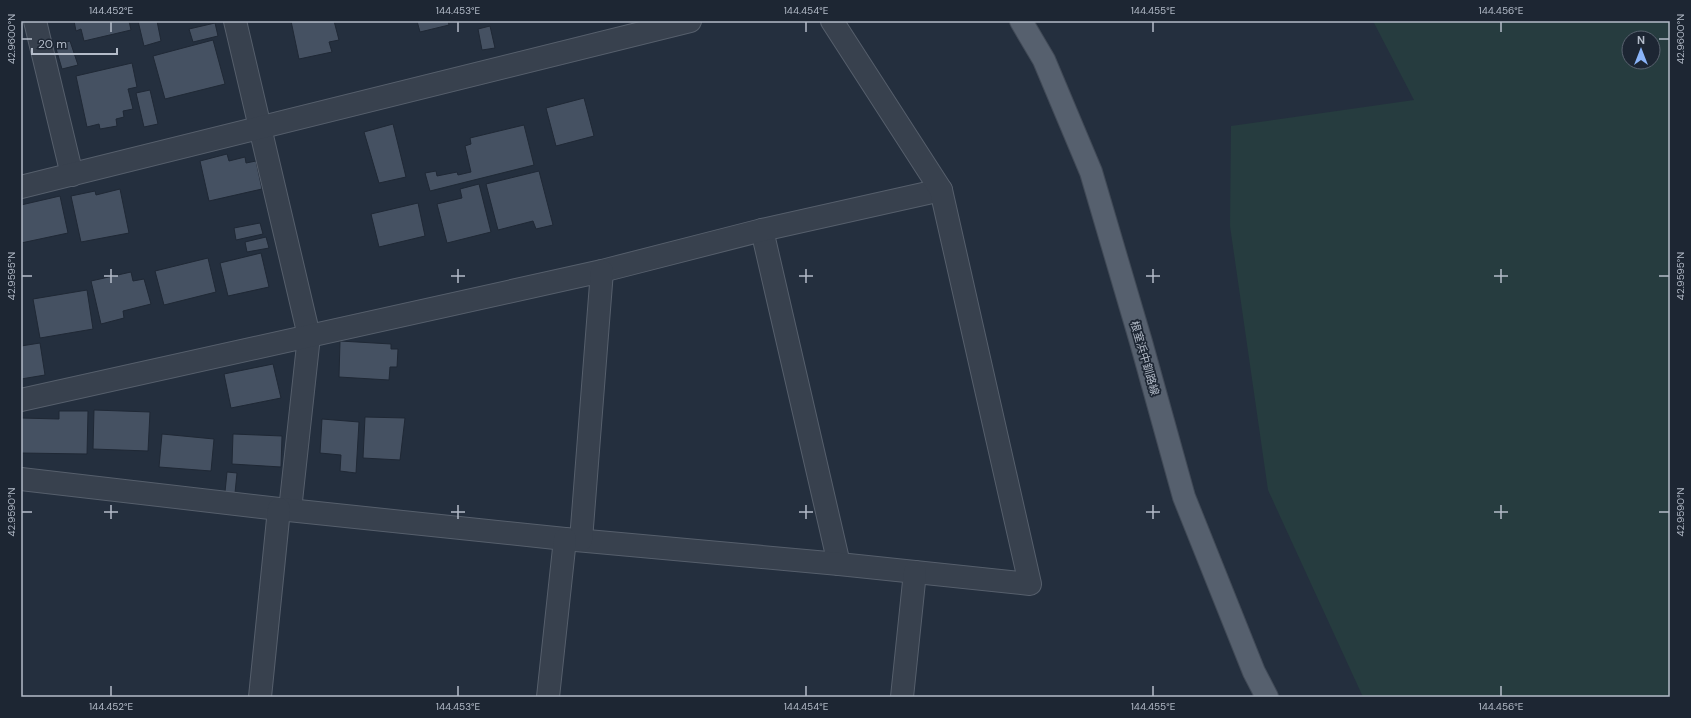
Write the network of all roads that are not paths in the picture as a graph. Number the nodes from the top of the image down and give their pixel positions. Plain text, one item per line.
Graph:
1 (35, 21) edge
2 (235, 21) edge
3 (690, 21) edge
4 (832, 21) edge
5 (1021, 21) edge
6 (260, 128) junction
7 (72, 175) junction
8 (21, 187) edge
9 (941, 190) junction
10 (762, 230) junction
11 (602, 271) junction
12 (310, 336) junction
13 (21, 400) edge
14 (21, 479) edge
15 (285, 510) junction
16 (573, 540) junction
17 (839, 564) junction
18 (915, 572) junction
19 (260, 697) edge
20 (548, 697) edge
21 (902, 697) edge
22 (1267, 697) edge

1 - 7 street
2 - 6 street
3 - 6 street
4 - 9 street
5 - 22 main road, 根室浜中釧路線
6 - 7 street
6 - 12 street
7 - 8 street
9 - 10 street
9 - 18 street
10 - 11 street
10 - 17 street
11 - 12 street
11 - 16 street
12 - 13 street
12 - 15 street
14 - 15 street
15 - 16 street
15 - 19 street
16 - 17 street
16 - 20 street
17 - 18 street
18 - 21 street

